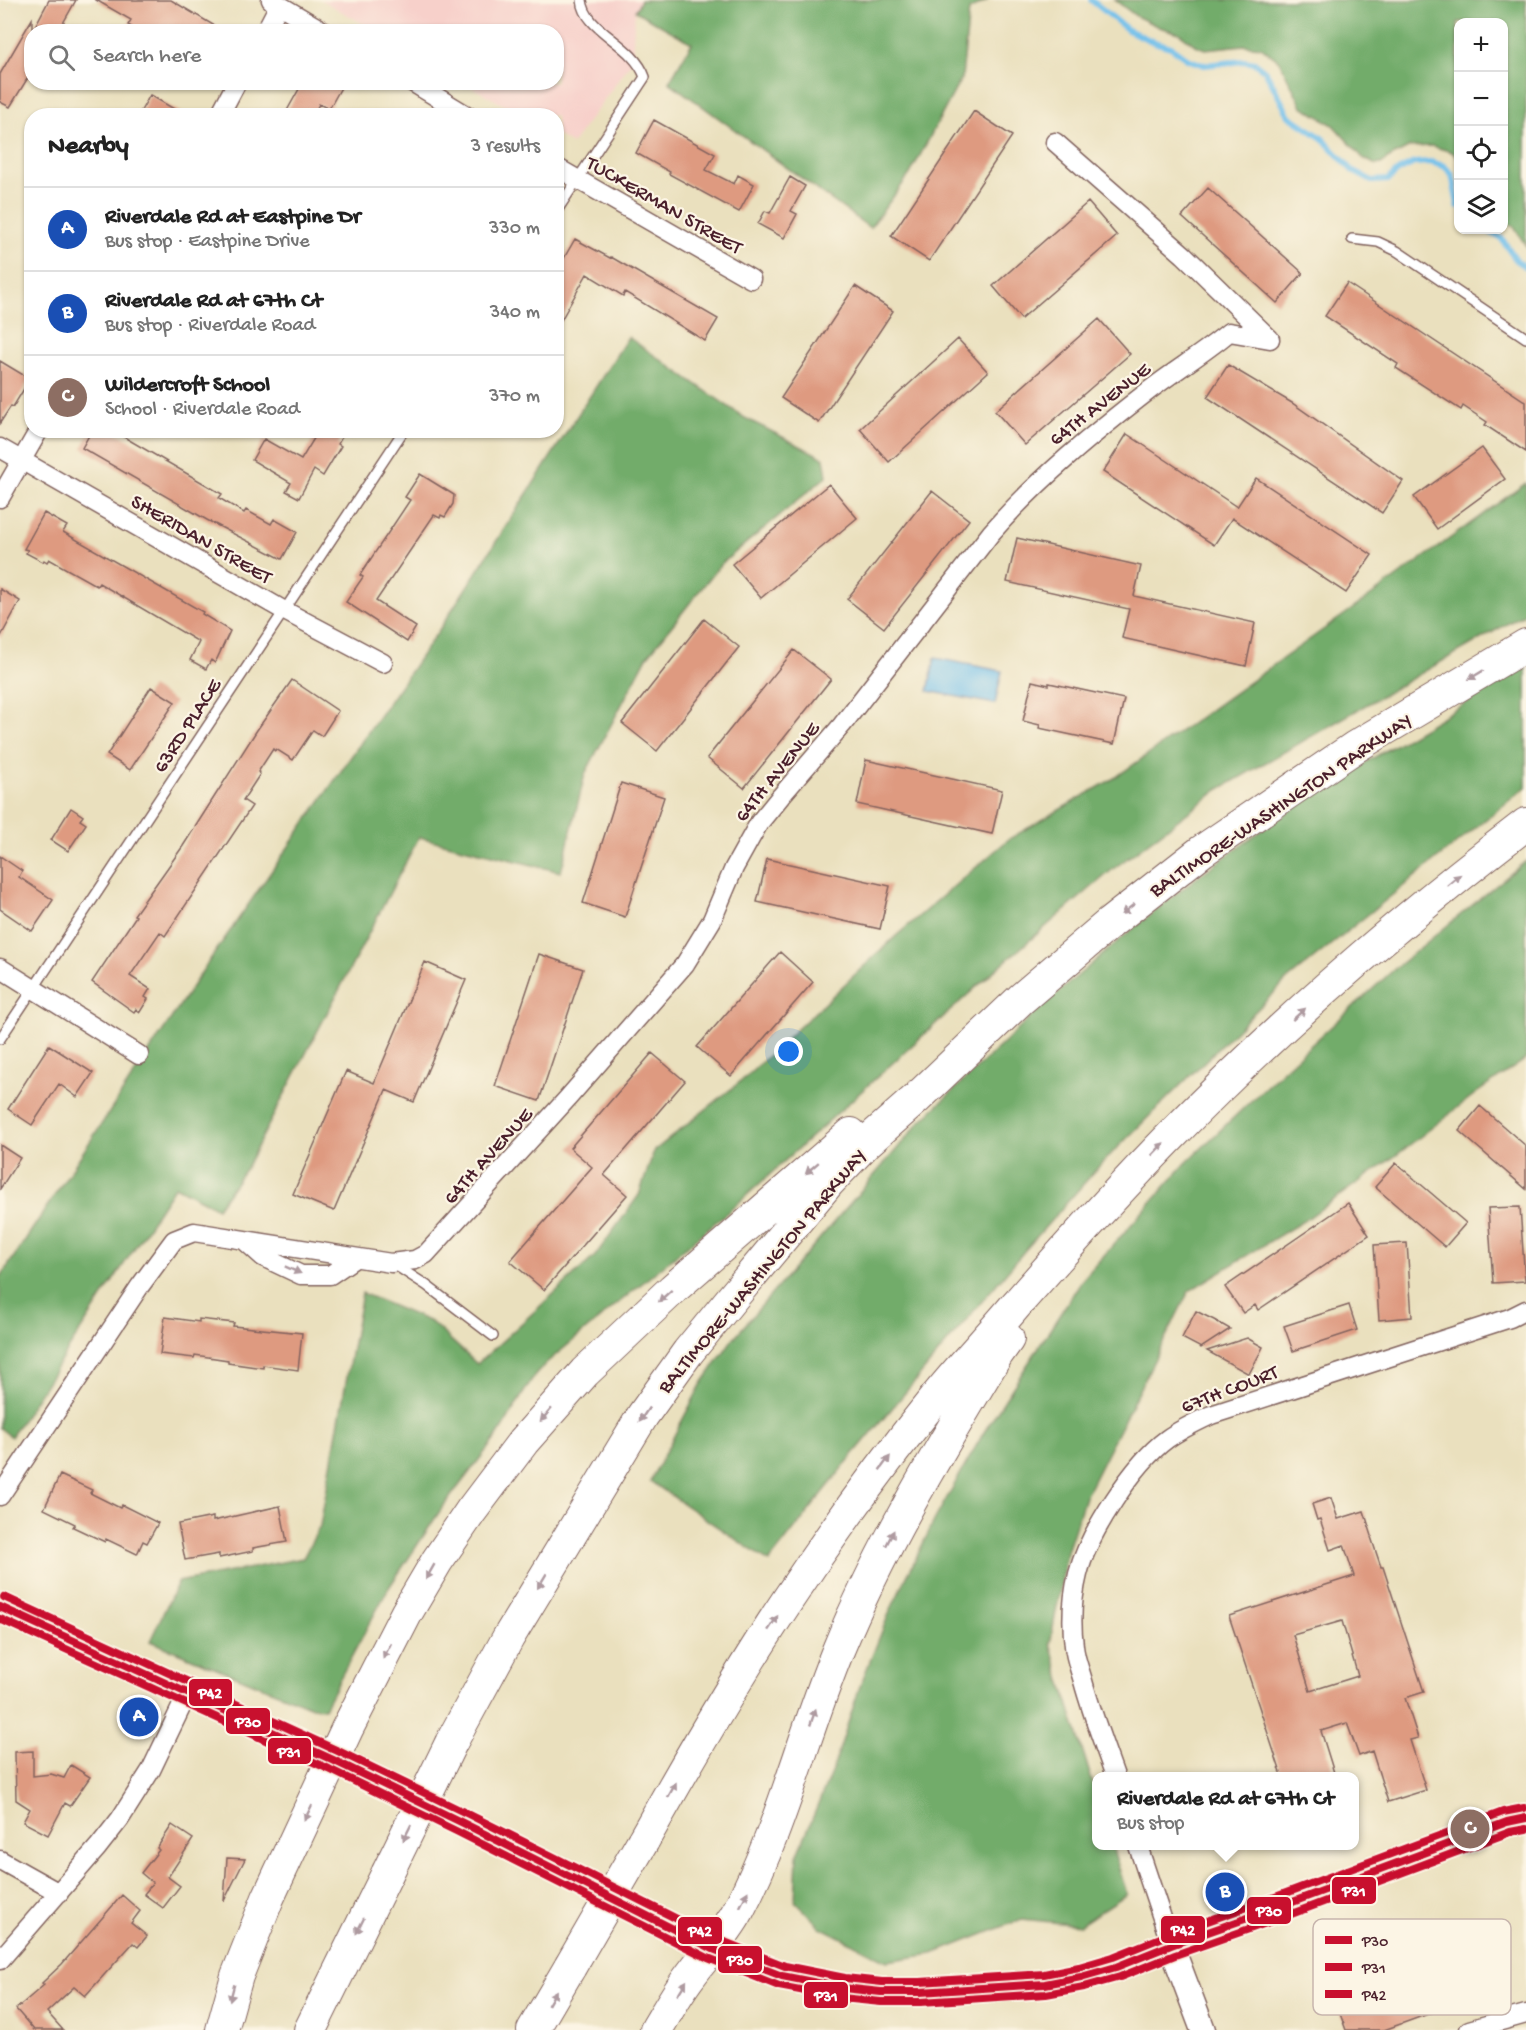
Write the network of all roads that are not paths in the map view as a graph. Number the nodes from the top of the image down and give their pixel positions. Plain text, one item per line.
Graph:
1 (582, 0) edge
2 (275, 2) edge
3 (268, 24) edge
4 (312, 24) edge
5 (233, 90) edge
6 (425, 90) edge
7 (223, 108) edge
8 (455, 108) edge
9 (1055, 142) dead end
10 (564, 172) edge
11 (579, 180) junction
12 (564, 201) edge
13 (1352, 239) dead end
14 (751, 279) dead end
15 (1526, 338) edge
16 (34, 438) edge
17 (399, 438) edge
18 (0, 448) edge
19 (22, 460) junction
20 (0, 498) edge
21 (283, 610) junction
22 (1526, 645) edge
23 (383, 663) dead end
24 (1526, 824) edge
25 (0, 968) edge
26 (33, 989) junction
27 (1021, 999) junction
28 (0, 1039) edge
29 (140, 1055) dead end
30 (1118, 1191) junction
31 (244, 1240) junction
32 (355, 1258) junction
33 (391, 1263) junction
34 (1526, 1310) edge
35 (492, 1336) dead end
36 (0, 1496) edge
37 (0, 1607) edge
38 (188, 1695) junction
39 (333, 1760) junction
40 (1114, 1772) edge
41 (1526, 1818) edge
42 (1139, 1850) edge
43 (0, 1860) edge
44 (59, 1893) junction
45 (1171, 1945) junction
46 (713, 1949) junction
47 (0, 1960) edge
48 (1526, 2014) edge
49 (222, 2030) edge
50 (310, 2030) edge
51 (533, 2030) edge
52 (656, 2030) edge
53 (1203, 2030) edge
54 (1469, 2030) edge

1 - 11 lane
2 - 3 street
2 - 4 street
5 - 7 street
6 - 8 street
9 - 33 street, 64TH AVENUE
10 - 11 street, TUCKERMAN STREET
11 - 12 lane
11 - 14 street, TUCKERMAN STREET
13 - 15 lane
16 - 19 street
17 - 21 lane, 63RD PLACE
18 - 19 street, SHERIDAN STREET
19 - 20 street
19 - 21 street, SHERIDAN STREET
21 - 23 street, SHERIDAN STREET
21 - 26 lane, 63RD PLACE
22 -> 27 highway, BALTIMORE-WASHINGTON PARKWAY
30 -> 24 highway
25 - 26 street
26 - 28 lane, 63RD PLACE
26 - 29 street
27 -> 39 highway
27 -> 50 highway, BALTIMORE-WASHINGTON PARKWAY, bridge
46 -> 30 highway
51 -> 30 highway, bridge
31 - 32 street, 64TH AVENUE
31 -> 32 street
31 - 36 street, 64TH AVENUE
32 - 33 street, 64TH AVENUE
33 - 35 lane
34 - 40 street, 67TH COURT
37 - 38 main road
38 - 39 main road
38 - 44 street
39 - 46 main road
39 -> 49 highway
41 - 45 main road
42 - 45 street
43 - 44 street
44 - 47 street
45 - 46 main road
45 - 53 street
52 -> 46 highway
48 - 54 street

